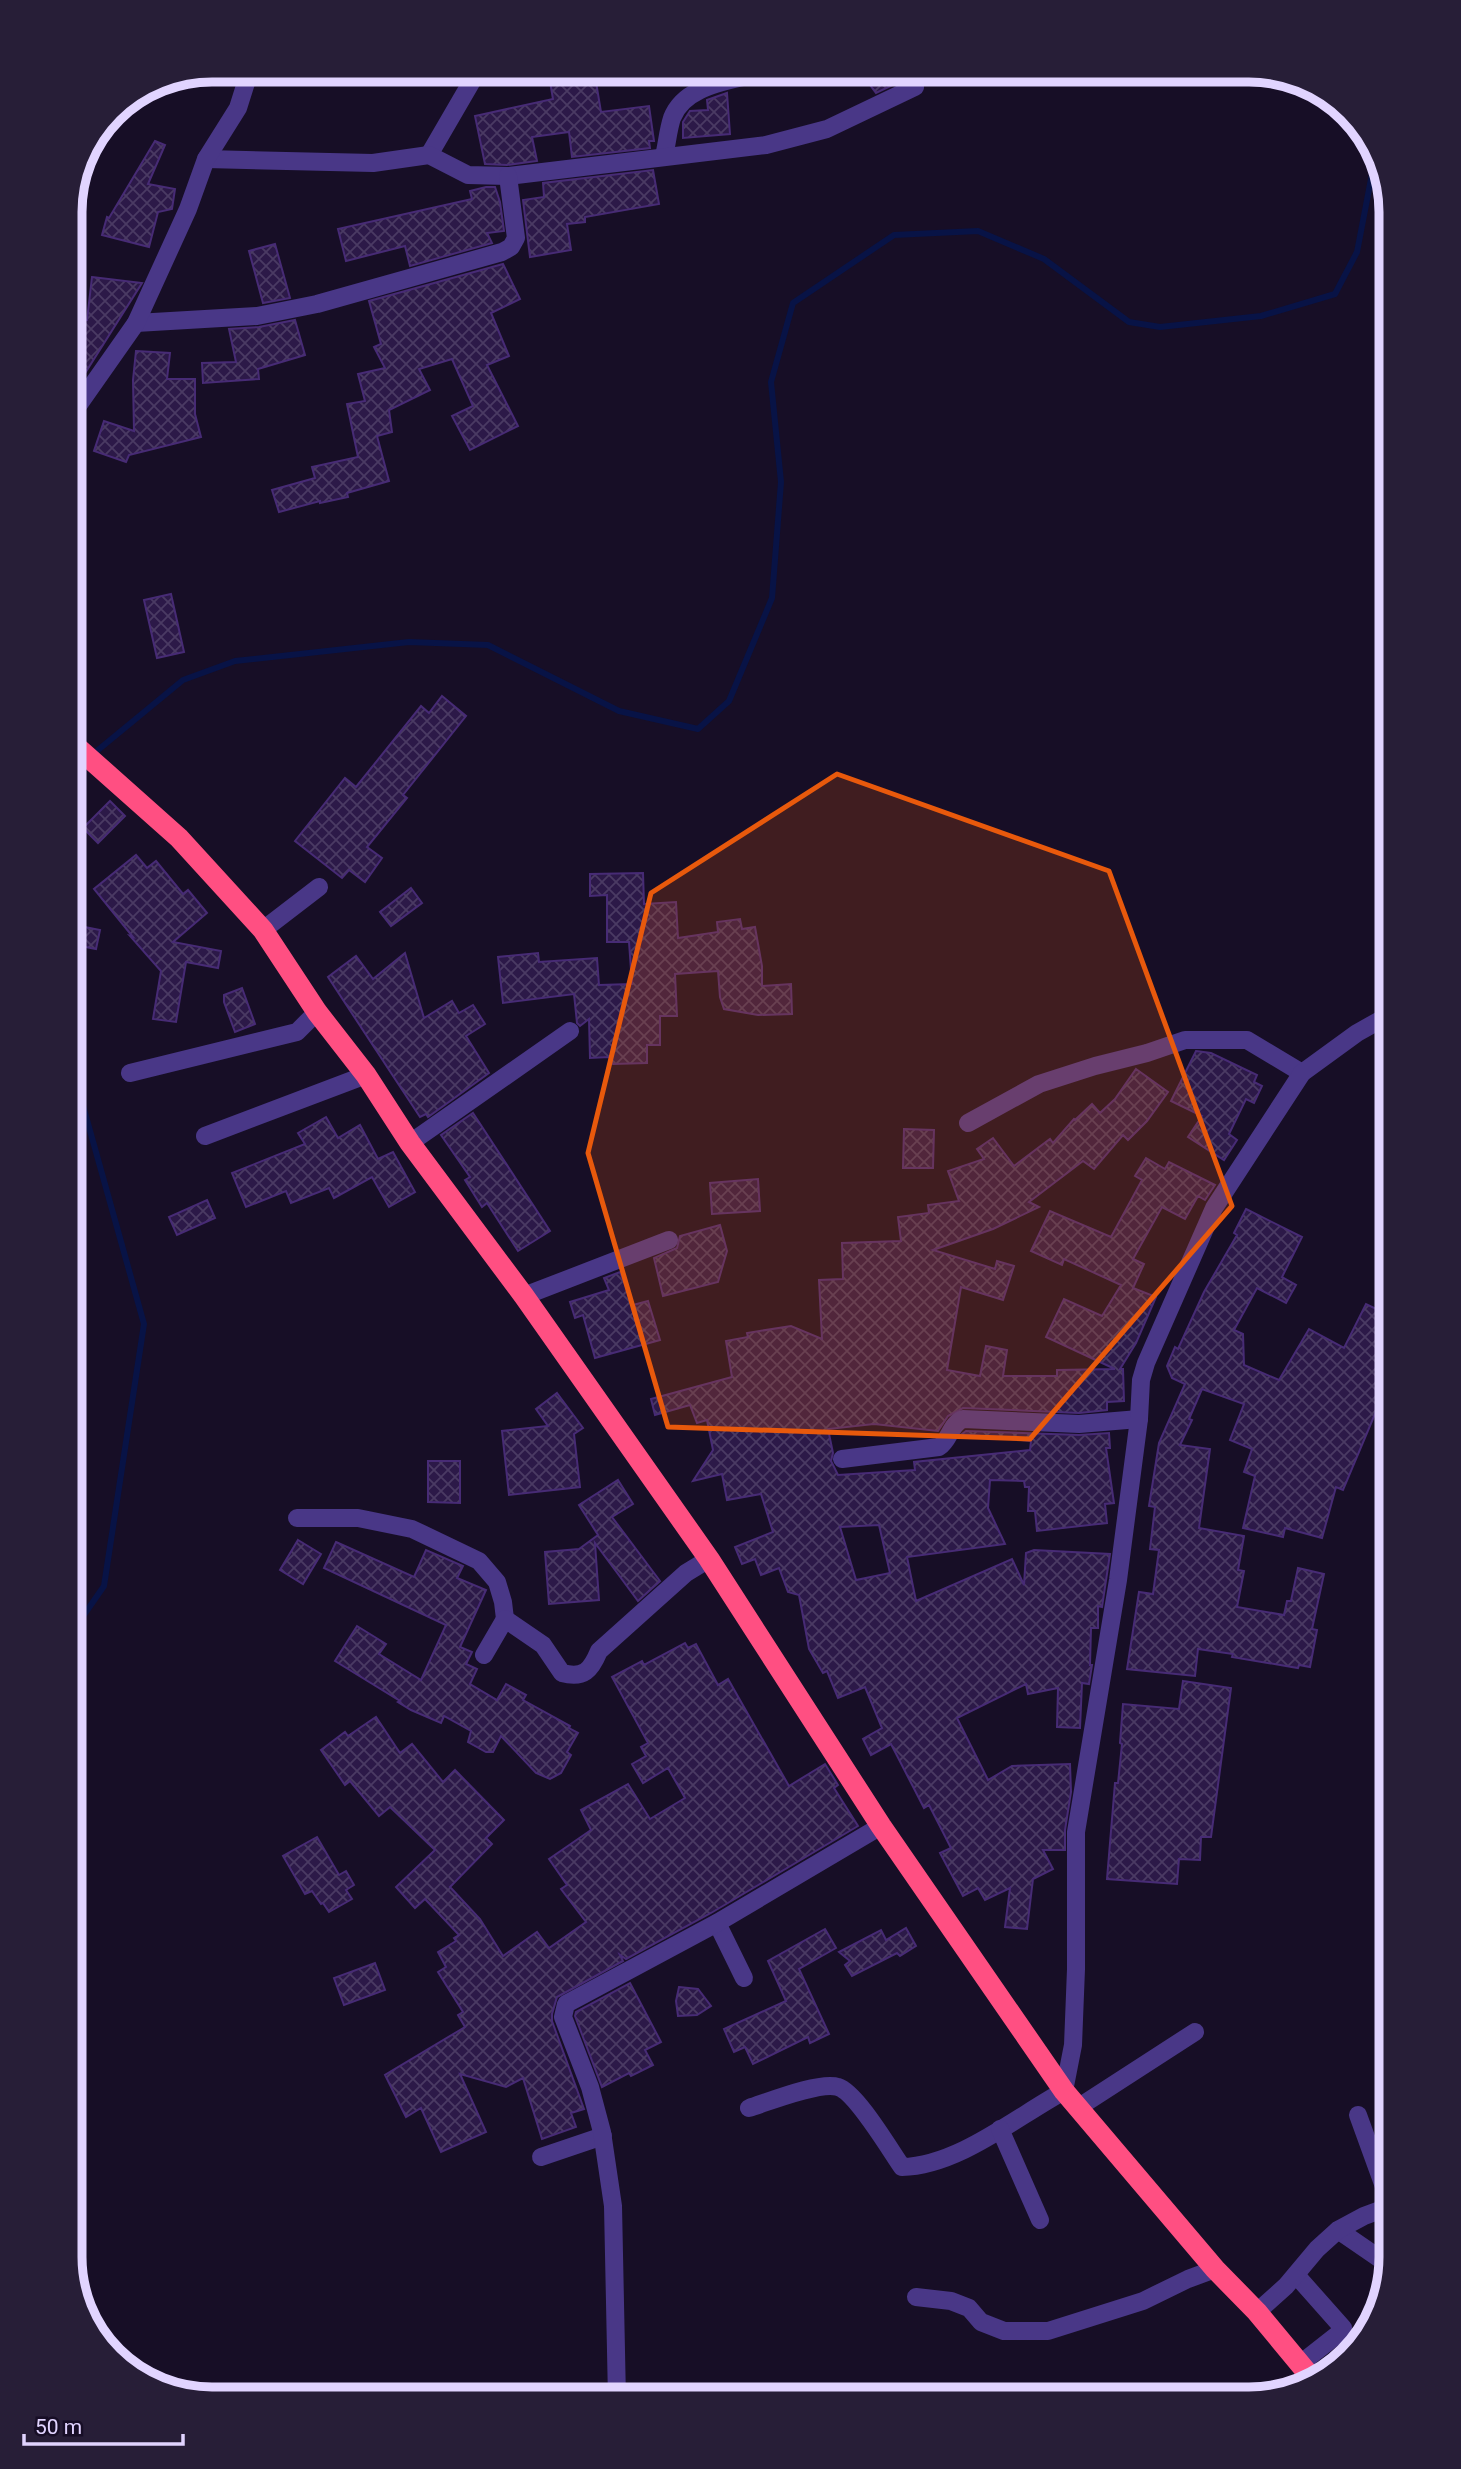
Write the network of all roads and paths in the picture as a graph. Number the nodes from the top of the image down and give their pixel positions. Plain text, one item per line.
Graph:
1 (246, 83) edge
2 (471, 83) edge
3 (722, 83) edge
4 (915, 87) dead end
5 (429, 155) junction
6 (664, 156) junction
7 (206, 159) junction
8 (508, 176) junction
9 (136, 323) junction
10 (83, 399) edge
11 (83, 752) edge
12 (319, 887) dead end
13 (263, 930) junction
14 (317, 1012) junction
15 (1379, 1021) edge
16 (570, 1031) dead end
17 (130, 1073) dead end
18 (1302, 1073) junction
19 (366, 1074) junction
20 (968, 1123) dead end
21 (205, 1136) dead end
22 (410, 1143) junction
23 (669, 1240) dead end
24 (524, 1296) junction
25 (1139, 1419) junction
26 (842, 1459) dead end
27 (297, 1518) dead end
28 (709, 1559) junction
29 (505, 1619) junction
30 (484, 1655) dead end
31 (881, 1826) junction
32 (717, 1923) junction
33 (744, 1978) dead end
34 (1195, 2032) dead end
35 (1064, 2091) junction
36 (1079, 2107) junction
37 (749, 2108) dead end
38 (1358, 2115) dead end
39 (1000, 2129) junction
40 (603, 2136) junction
41 (541, 2157) dead end
42 (1379, 2173) edge
43 (1379, 2210) edge
44 (1040, 2220) dead end
45 (1338, 2230) junction
46 (1379, 2259) edge
47 (1215, 2270) junction
48 (1296, 2275) junction
49 (916, 2297) dead end
50 (1257, 2312) junction
51 (1300, 2364) junction
52 (1307, 2372) edge
53 (617, 2386) edge

1 - 7 street
2 - 5 street
3 - 6 street
4 - 6 street
5 - 7 street
5 - 8 street
6 - 8 street
7 - 9 street
8 - 9 street
9 - 10 street
11 - 13 highway
12 - 13 street
13 - 14 highway
14 - 17 street
14 - 19 highway
15 - 18 street
16 - 22 street
18 - 20 street
18 - 25 street
19 - 21 street
19 - 22 highway
22 - 24 highway
23 - 24 street
24 - 28 highway
25 - 26 street
25 - 35 street
27 - 29 street
28 - 29 street
28 - 31 highway
29 - 30 street
31 - 32 street
31 - 35 highway
32 - 33 street
32 - 40 street
34 - 36 street
35 - 36 highway
35 - 39 street
36 - 47 highway
37 - 39 street
38 - 42 street
39 - 44 street
40 - 41 street
40 - 53 street
43 - 45 street
45 - 46 street
45 - 48 street
47 - 49 street
47 - 50 highway
48 - 50 street
48 - 51 street
50 - 51 highway
51 - 52 highway

